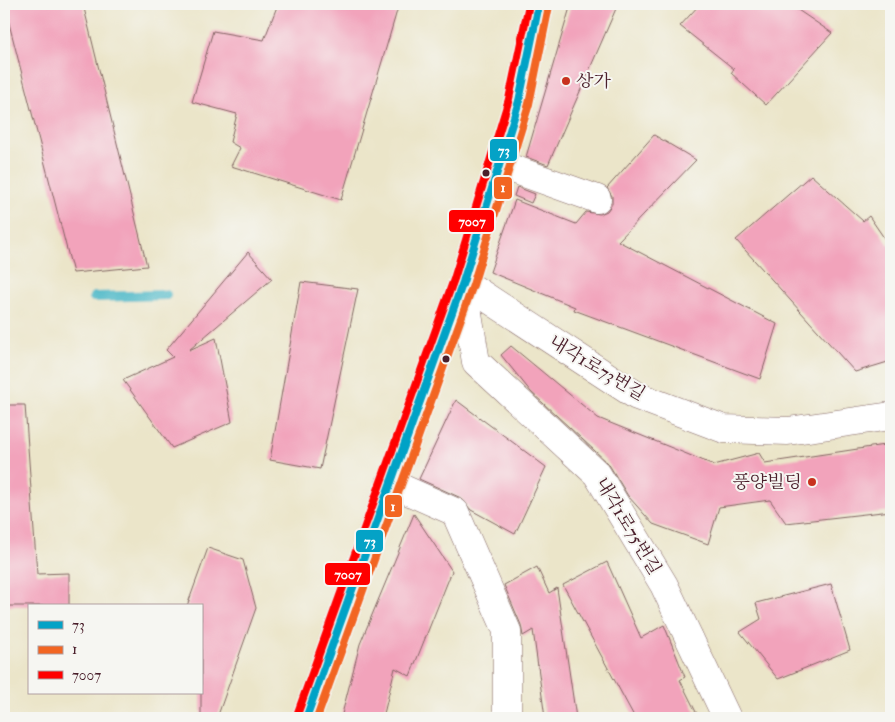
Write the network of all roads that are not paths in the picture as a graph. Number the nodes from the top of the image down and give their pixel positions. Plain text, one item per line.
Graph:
1 (539, 4) edge
2 (499, 164) junction
3 (597, 200) dead end
4 (463, 282) junction
5 (891, 416) edge
6 (390, 483) junction
7 (306, 718) edge
8 (507, 718) edge
9 (727, 718) edge

1 - 2 street
2 - 3 street
2 - 4 street
4 - 5 street, 내각1로73번길
4 - 6 street
4 - 9 street, 내각1로75번길
6 - 7 street
6 - 8 street

